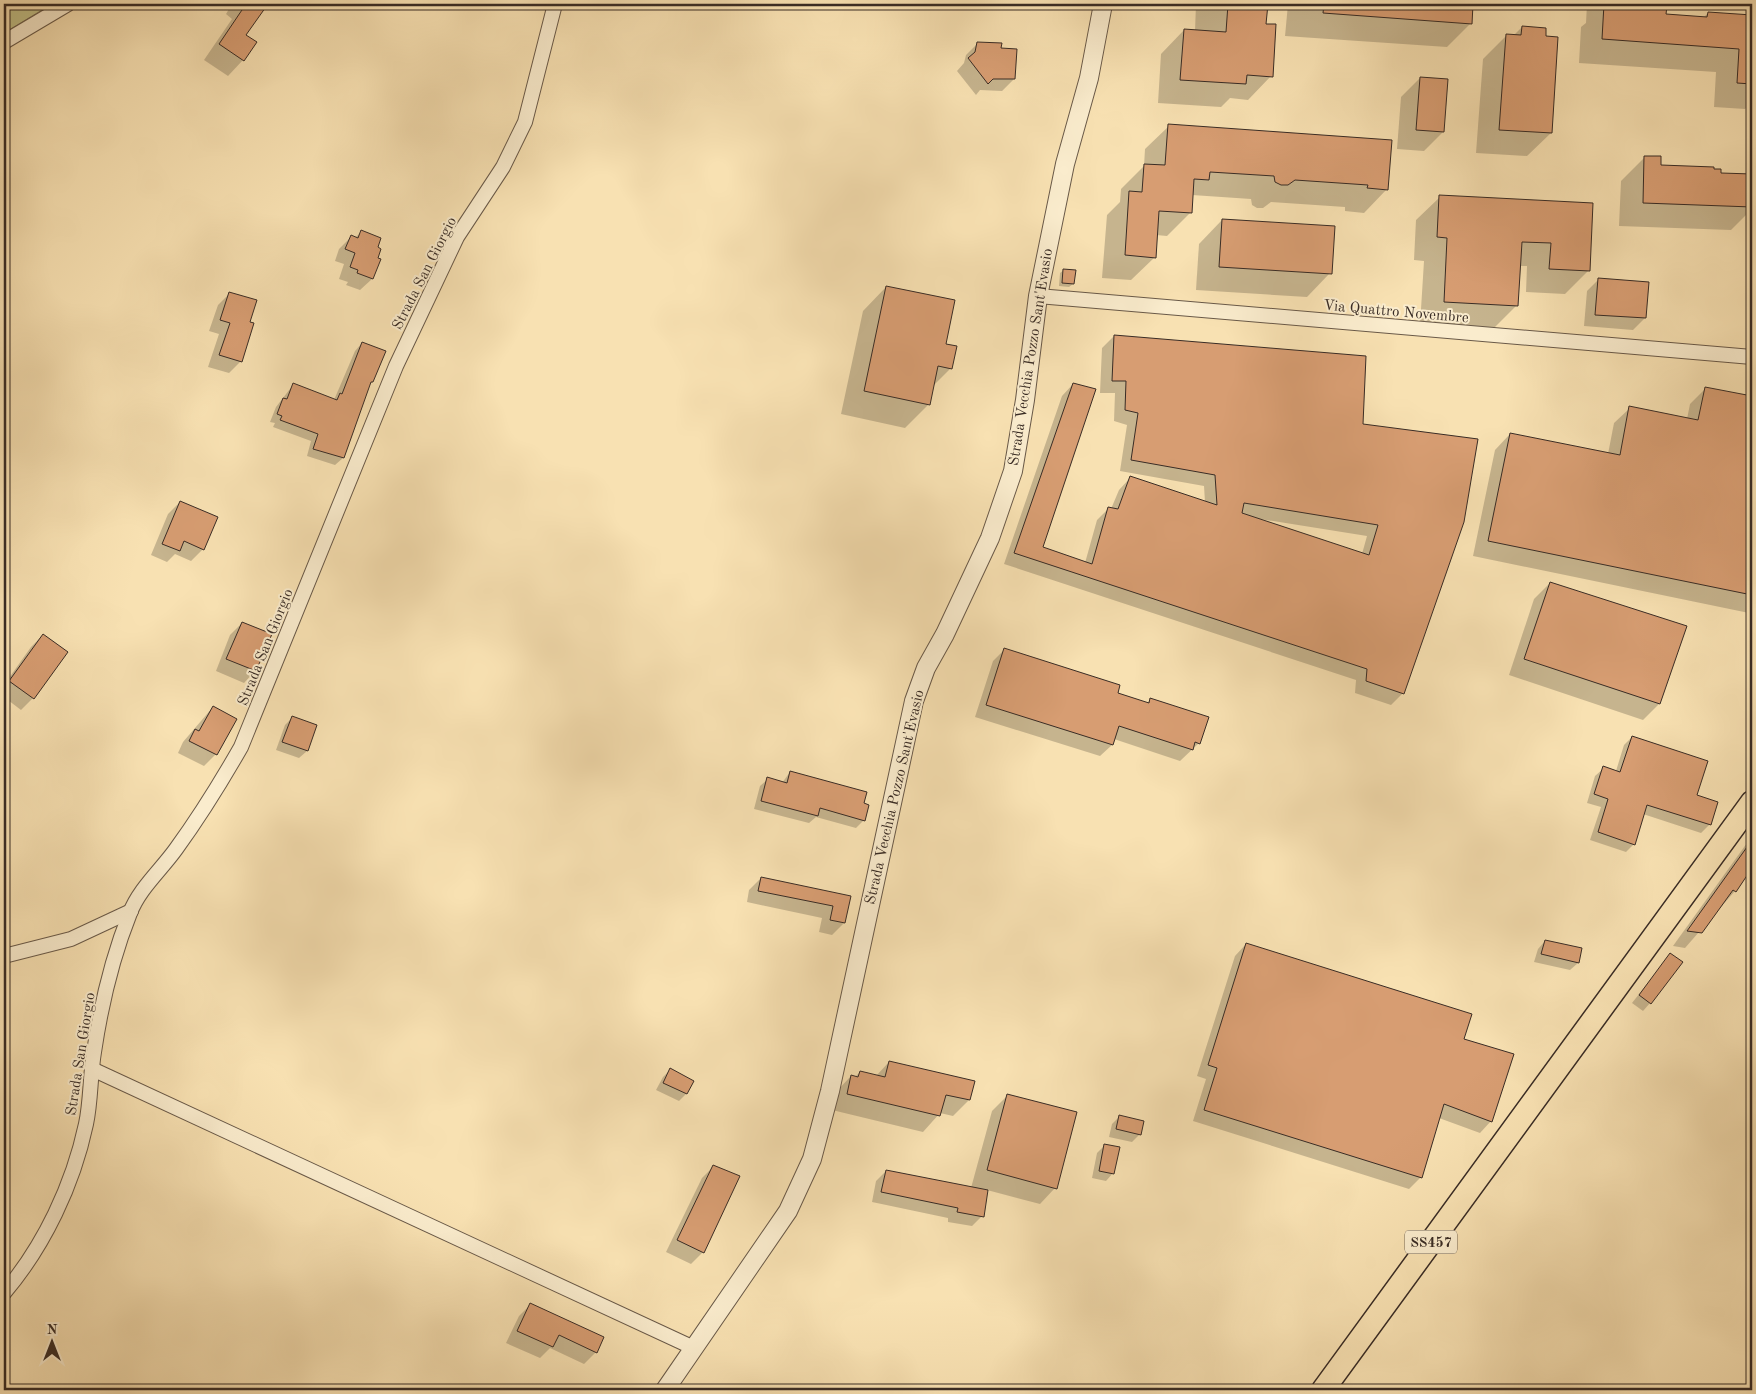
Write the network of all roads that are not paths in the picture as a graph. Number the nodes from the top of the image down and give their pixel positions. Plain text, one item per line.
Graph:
1 (68, 4) edge
2 (555, 4) edge
3 (1103, 4) edge
4 (4, 42) edge
5 (1038, 296) junction
6 (1752, 357) edge
7 (1752, 802) edge
8 (131, 911) junction
9 (4, 956) edge
10 (92, 1069) junction
11 (4, 1293) edge
12 (694, 1348) junction
13 (664, 1390) edge
14 (1323, 1390) edge

1 - 4 street
2 - 8 street, Strada San Giorgio
3 - 5 street, Strada Vecchia Pozzo Sant'Evasio
5 - 6 street, Via Quattro Novembre
5 - 12 street, Strada Vecchia Pozzo Sant'Evasio
7 - 14 main road, SS457
8 - 9 street
8 - 10 street, Strada San Giorgio
10 - 11 street, Strada San Giorgio
10 - 12 street
12 - 13 street, Strada Vecchia Pozzo Sant'Evasio

